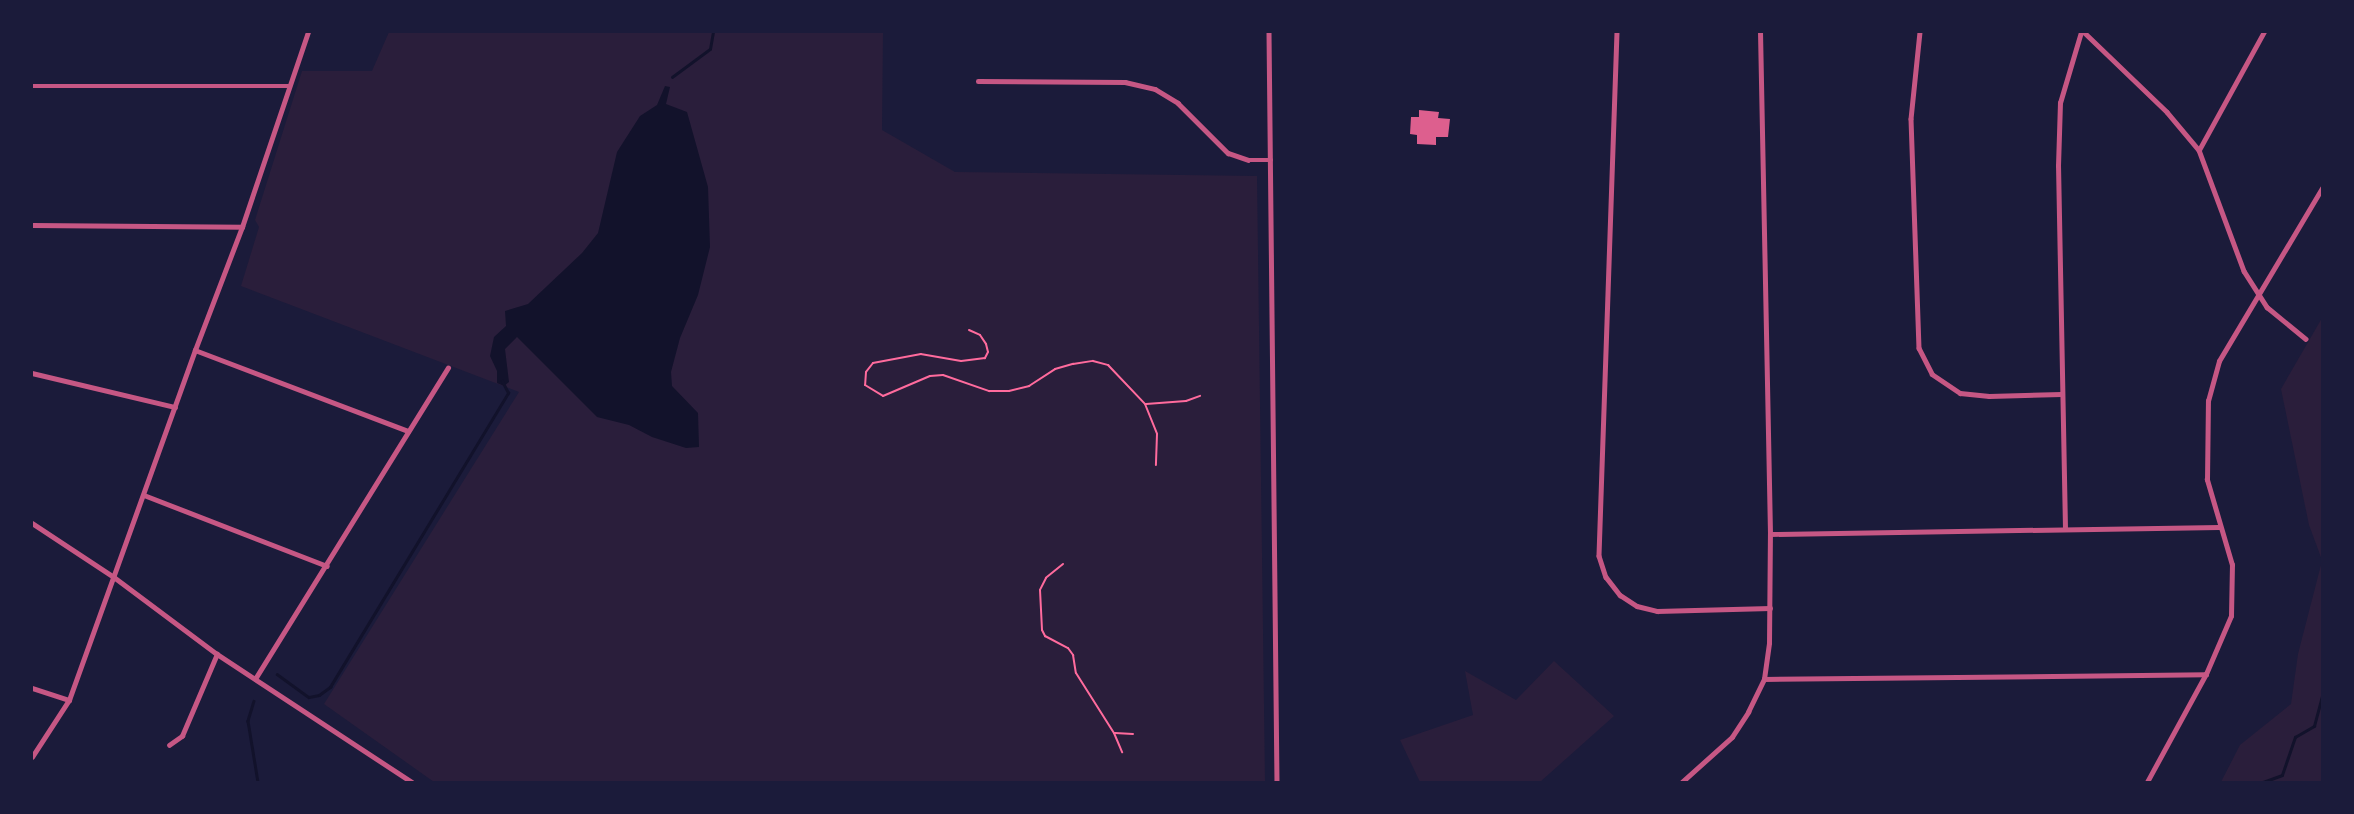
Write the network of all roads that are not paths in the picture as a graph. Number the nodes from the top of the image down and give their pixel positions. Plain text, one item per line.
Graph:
1 (308, 32) edge
2 (1269, 32) edge
3 (1616, 32) edge
4 (1760, 32) edge
5 (1920, 32) edge
6 (2083, 32) edge
7 (2264, 32) edge
8 (978, 81) dead end
9 (32, 86) edge
10 (289, 86) junction
11 (2199, 150) junction
12 (1271, 159) junction
13 (2322, 188) edge
14 (32, 225) edge
15 (242, 227) junction
16 (2258, 293) junction
17 (2306, 339) dead end
18 (195, 349) junction
19 (448, 368) dead end
20 (32, 373) edge
21 (2061, 394) junction
22 (175, 407) junction
23 (408, 430) junction
24 (144, 495) junction
25 (32, 523) edge
26 (2219, 527) junction
27 (2065, 529) junction
28 (1770, 534) junction
29 (327, 566) junction
30 (114, 578) junction
31 (1770, 608) junction
32 (217, 654) junction
33 (2206, 674) junction
34 (255, 679) junction
35 (1764, 679) junction
36 (32, 688) edge
37 (69, 700) junction
38 (169, 745) dead end
39 (32, 757) edge
40 (412, 782) edge
41 (1276, 782) edge
42 (1682, 782) edge
43 (2147, 782) edge

1 - 10 street
2 - 12 street
3 - 31 street
4 - 28 street
5 - 21 street
6 - 11 street
6 - 21 street
7 - 11 street
8 - 12 street
9 - 10 street
10 - 15 street
11 - 16 street
12 - 41 street
13 - 16 street
14 - 15 street
15 - 18 street
16 - 17 street
16 - 26 street
18 - 22 street
18 - 23 street
19 - 23 street
20 - 22 street
21 - 27 street
22 - 24 street
23 - 29 street
24 - 29 street
24 - 30 street
25 - 30 street
26 - 27 street
26 - 33 street
27 - 28 street
28 - 31 street
29 - 34 street
30 - 32 street
30 - 37 street
31 - 35 street
32 - 34 street
32 - 38 street
33 - 35 street
33 - 43 street
34 - 40 street
35 - 42 street
36 - 37 street
37 - 39 street

